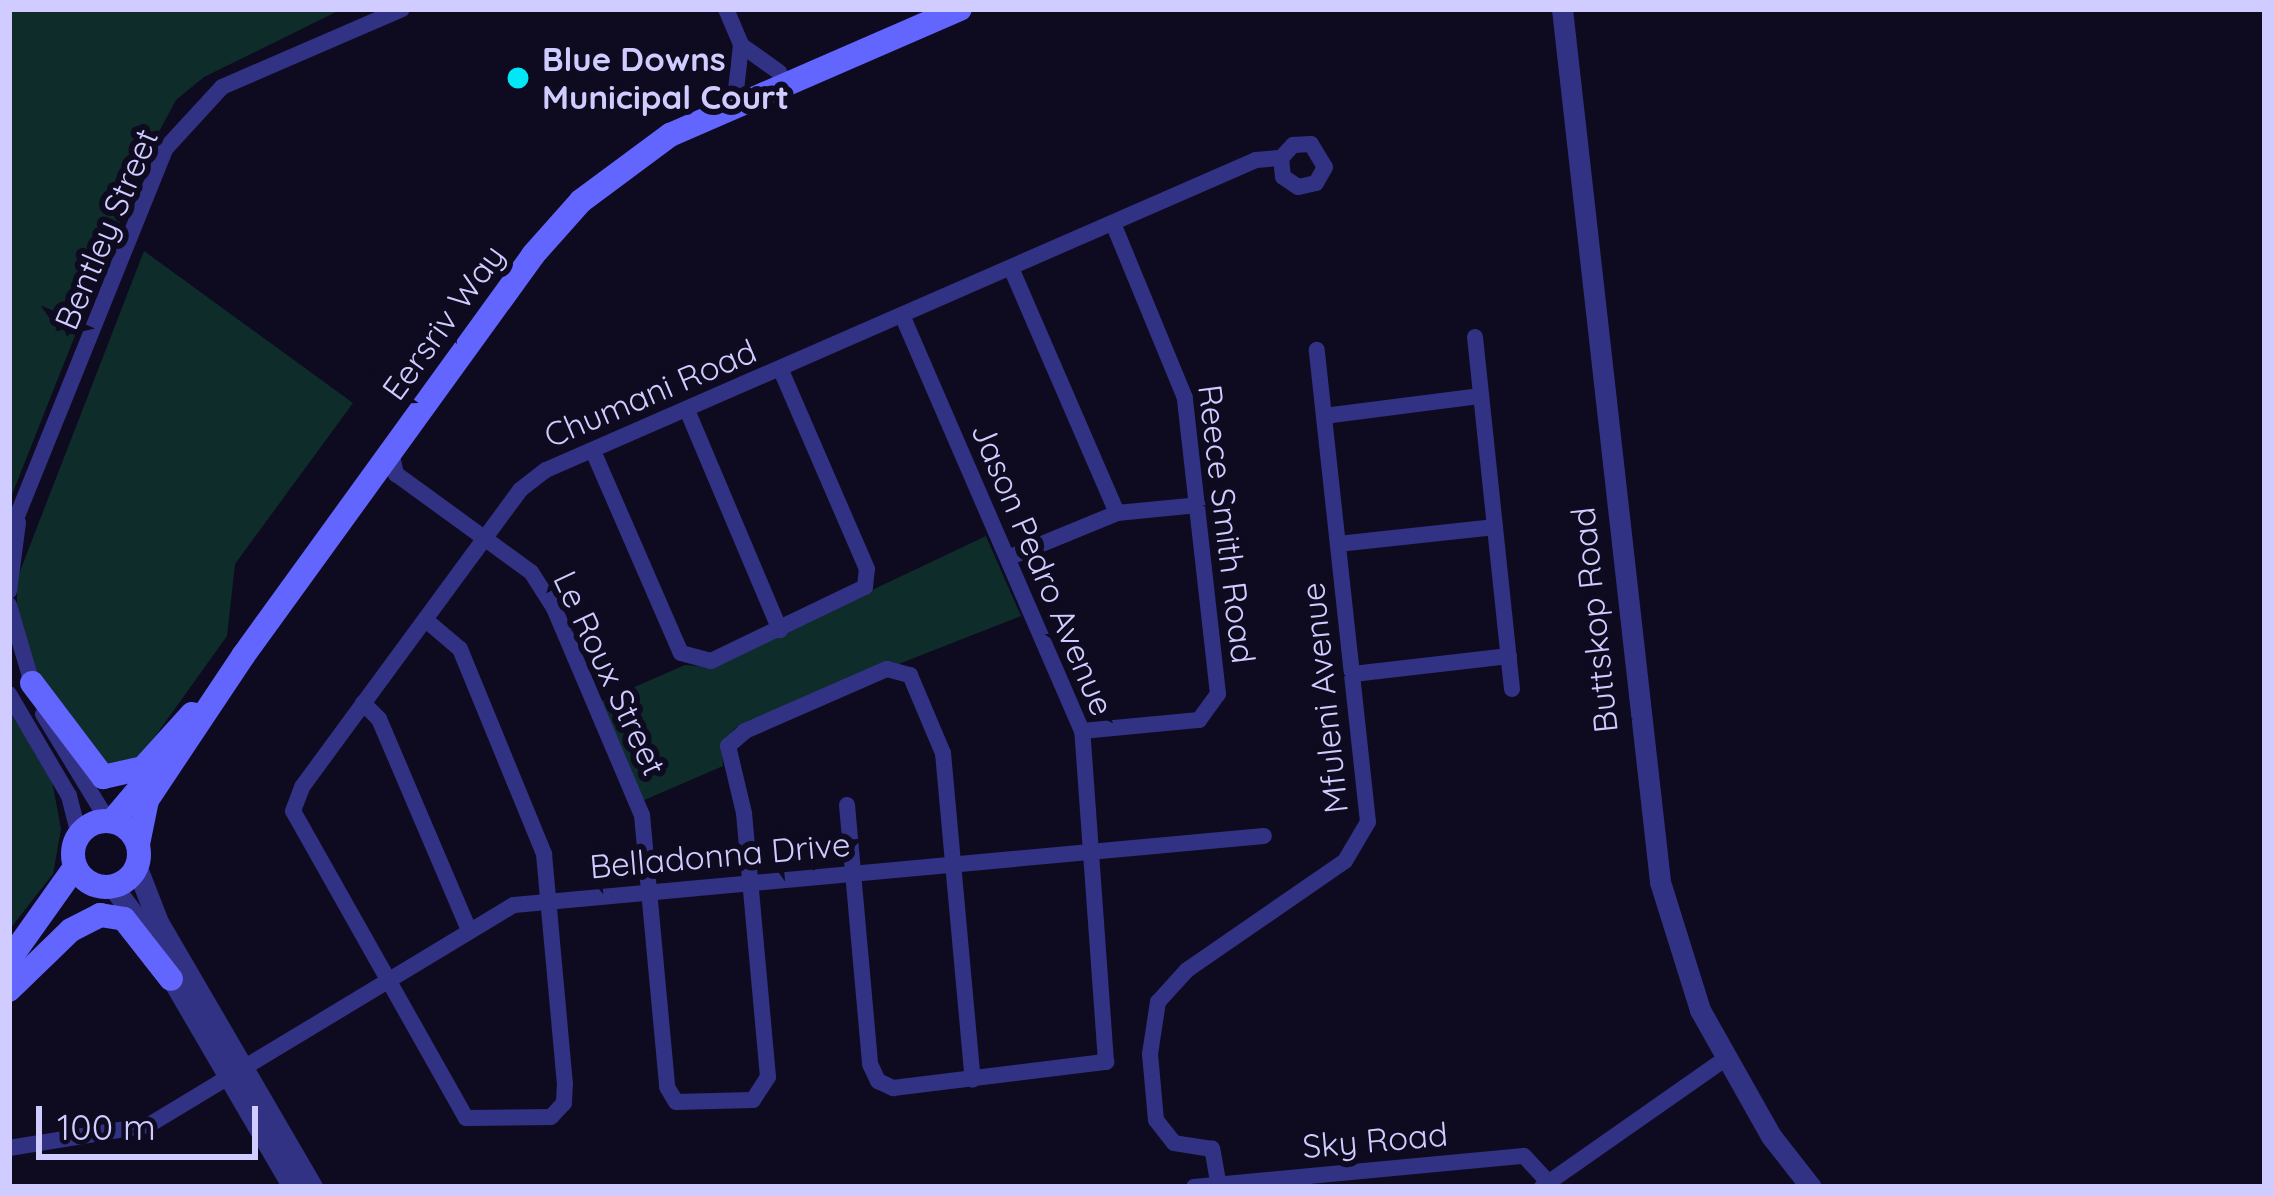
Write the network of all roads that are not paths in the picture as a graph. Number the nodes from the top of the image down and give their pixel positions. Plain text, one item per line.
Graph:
1 (402, 9) edge
2 (726, 9) edge
3 (928, 9) edge
4 (960, 9) edge
5 (1562, 9) edge
6 (741, 45) junction
7 (779, 72) junction
8 (736, 90) junction
9 (1281, 158) dead end
10 (1113, 223) junction
11 (1011, 268) junction
12 (903, 317) junction
13 (1475, 337) dead end
14 (1317, 350) dead end
15 (781, 370) junction
16 (1481, 396) junction
17 (687, 410) junction
18 (1324, 416) junction
19 (593, 451) junction
20 (394, 462) junction
21 (1198, 506) junction
22 (1117, 513) junction
23 (1495, 527) junction
24 (14, 529) edge
25 (484, 538) junction
26 (1338, 544) junction
27 (1008, 558) junction
28 (9, 591) edge
29 (9, 605) edge
30 (427, 621) junction
31 (780, 630) junction
32 (1509, 656) junction
33 (1353, 674) junction
34 (1512, 688) dead end
35 (20, 689) edge
36 (363, 703) junction
37 (192, 714) junction
38 (1082, 731) junction
39 (847, 805) dead end
40 (110, 821) junction
41 (79, 835) junction
42 (1264, 836) dead end
43 (1091, 853) junction
44 (138, 856) junction
45 (954, 864) junction
46 (75, 867) junction
47 (852, 873) junction
48 (751, 882) junction
49 (109, 888) junction
50 (650, 891) junction
51 (548, 900) junction
52 (468, 928) junction
53 (9, 960) edge
54 (171, 979) junction
55 (383, 980) junction
56 (9, 986) edge
57 (1725, 1059) junction
58 (237, 1074) junction
59 (973, 1080) junction
60 (9, 1148) edge
61 (1367, 1179) edge
62 (1296, 1182) edge
63 (1545, 1185) edge
64 (1219, 1186) edge
65 (293, 1187) edge
66 (312, 1187) edge
67 (1194, 1187) edge
68 (1811, 1187) edge

1 - 24 street, Bentley Street
2 - 6 street
3 - 7 main road, Eersriv Way
4 - 20 main road, Eersriv Way
5 - 57 street, Buttskop Road
6 - 7 street
6 - 8 street
7 - 8 main road, Eersriv Way
8 - 37 main road, Eersriv Way
9 - 10 street, Chumani Road
10 - 11 street, Chumani Road
10 - 21 street, Reece Smith Road
11 - 12 street, Chumani Road
11 - 22 street
12 - 15 street, Chumani Road
12 - 27 street, Jason Pedro Avenue
13 - 16 street
14 - 18 street, Mfuleni Avenue
15 - 17 street, Chumani Road
15 - 31 street
16 - 18 street
16 - 23 street
17 - 19 street, Chumani Road
17 - 31 street
18 - 26 street, Mfuleni Avenue
19 - 25 street, Chumani Road
19 - 31 street
20 - 25 street, Le Roux Street
20 - 44 main road, Eersriv Way
21 - 22 street
21 - 38 street, Reece Smith Road
22 - 27 street
23 - 26 street
23 - 32 street
24 - 28 street, Bentley Street
25 - 30 street, Chumani Road
25 - 50 street, Le Roux Street
26 - 33 street, Mfuleni Avenue
27 - 38 street, Jason Pedro Avenue
29 - 35 street
30 - 36 street, Chumani Road
30 - 51 street
32 - 33 street
32 - 34 street
33 - 64 street, Mfuleni Avenue
35 - 37 main road
35 - 40 street
35 - 41 street
36 - 52 street
36 - 55 street, Chumani Road
37 - 40 main road, Eersriv Way
38 - 43 street, Jason Pedro Avenue
39 - 47 street
40 - 41 main road
40 - 44 main road
41 - 46 main road
42 - 43 street, Belladonna Drive
43 - 45 street, Belladonna Drive
43 - 59 street, Jason Pedro Avenue
44 - 49 main road
44 - 58 street
45 - 47 street, Belladonna Drive
45 - 48 street
45 - 59 street
46 - 49 main road
46 - 53 main road
47 - 48 street, Belladonna Drive
47 - 59 street
48 - 50 street, Belladonna Drive
48 - 50 street, Le Roux Street
49 - 54 street
49 - 56 main road
50 - 51 street, Belladonna Drive
51 - 52 street, Belladonna Drive
51 - 55 street, Chumani Road
52 - 55 street, Belladonna Drive
54 - 56 main road
54 - 58 street
55 - 58 street, Belladonna Drive
57 - 63 street
57 - 68 street, Buttskop Road
58 - 60 street, Belladonna Drive
58 - 65 street
58 - 66 street
61 - 62 street, Sky Road
61 - 63 street, Sky Road
62 - 64 street, Sky Road
64 - 67 street, Sky Road

